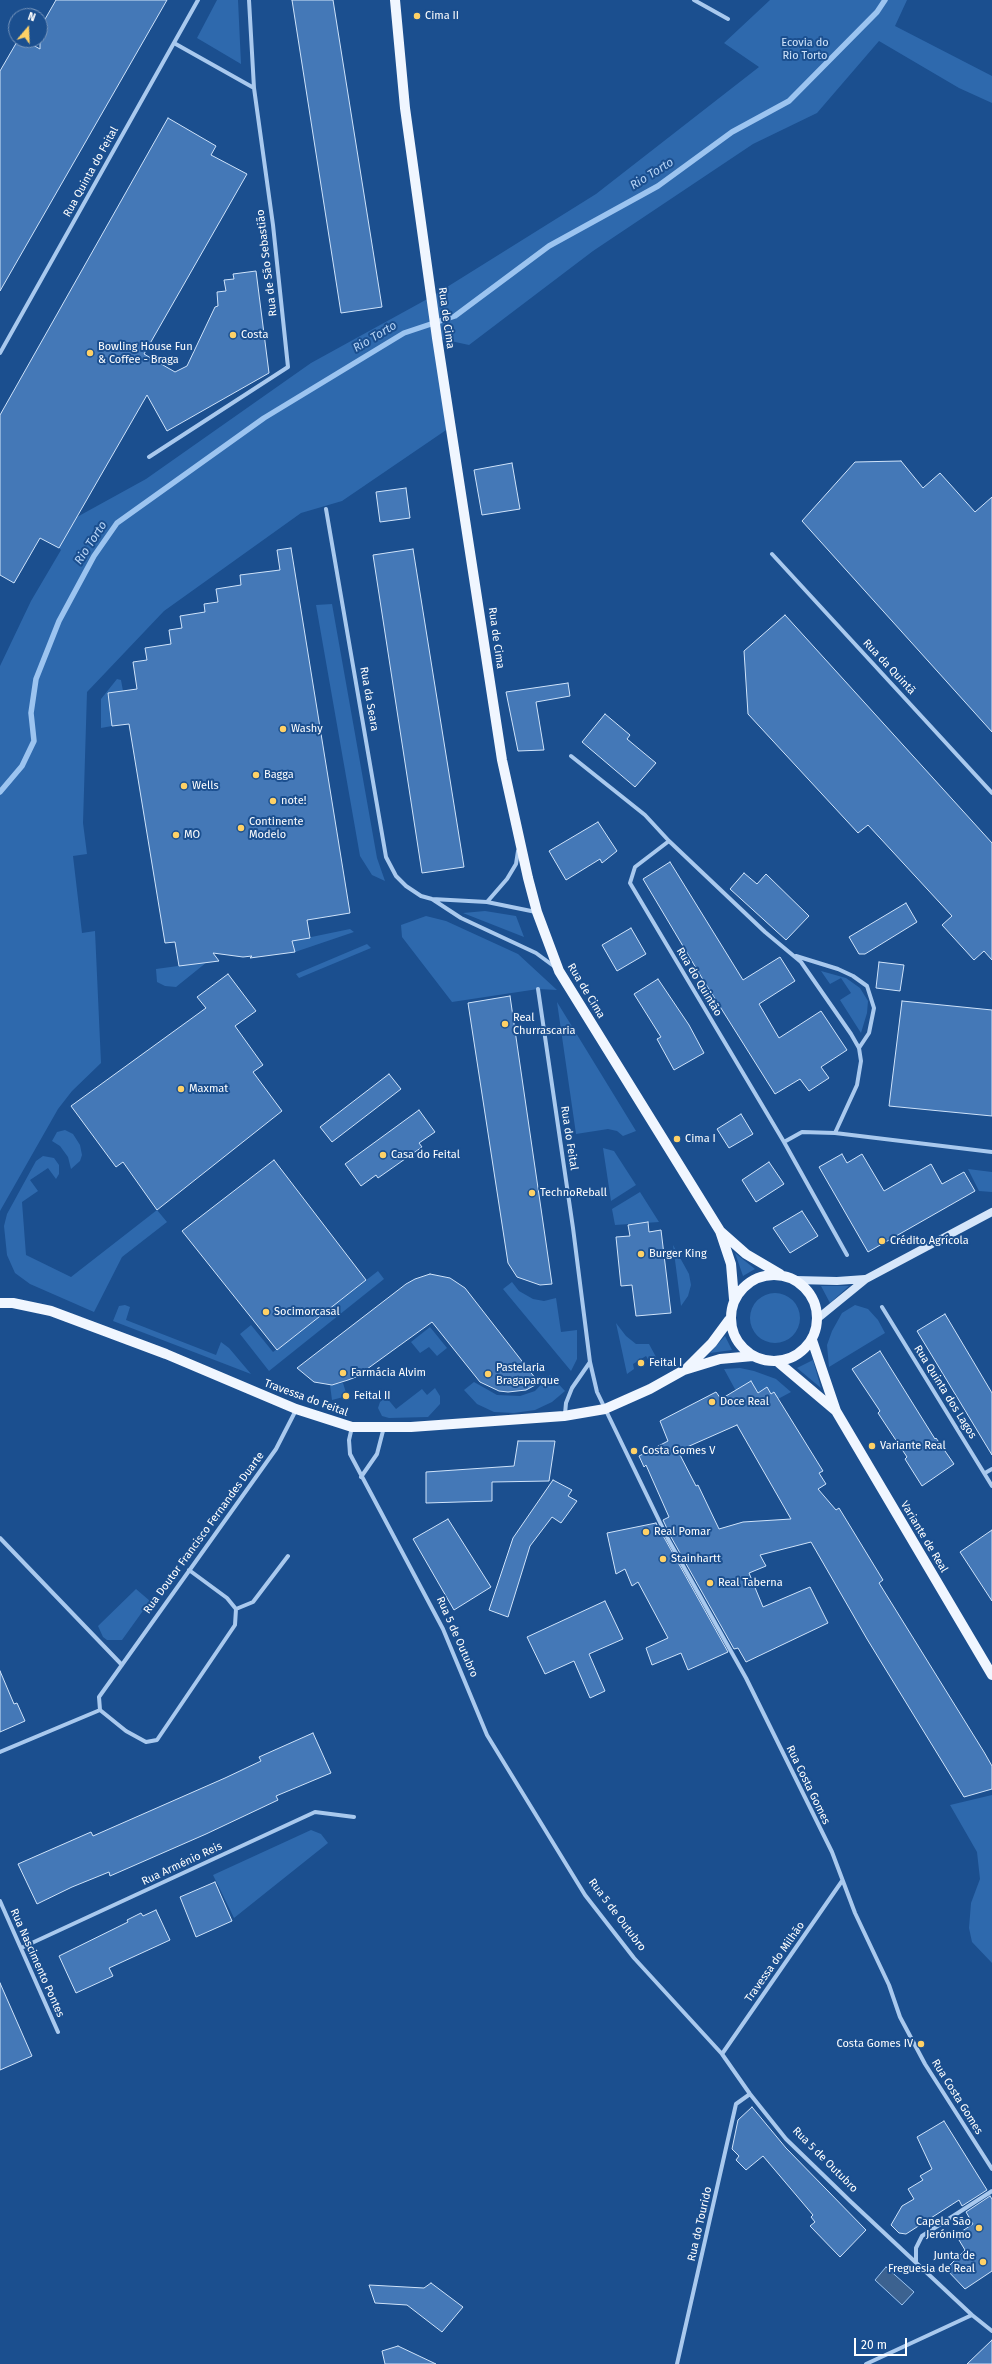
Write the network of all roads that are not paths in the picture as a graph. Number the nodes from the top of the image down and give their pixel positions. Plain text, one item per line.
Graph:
1 (198, 0) edge
2 (249, 0) edge
3 (395, 0) edge
4 (694, 0) edge
5 (728, 18) dead end
6 (174, 43) junction
7 (254, 88) junction
8 (0, 353) edge
9 (149, 457) dead end
10 (326, 509) dead end
11 (772, 554) dead end
12 (571, 756) dead end
13 (992, 793) edge
14 (669, 841) junction
15 (519, 846) junction
16 (432, 899) junction
17 (487, 902) junction
18 (537, 912) junction
19 (793, 956) junction
20 (559, 970) junction
21 (538, 989) dead end
22 (859, 1048) junction
23 (836, 1133) junction
24 (784, 1142) junction
25 (992, 1152) edge
26 (992, 1212) edge
27 (720, 1231) junction
28 (847, 1255) dead end
29 (781, 1275) junction
30 (866, 1279) junction
31 (795, 1280) junction
32 (734, 1299) junction
33 (0, 1303) edge
34 (882, 1307) dead end
35 (817, 1319) junction
36 (729, 1320) junction
37 (812, 1340) junction
38 (753, 1356) junction
39 (590, 1362) junction
40 (778, 1362) junction
41 (684, 1370) junction
42 (296, 1409) junction
43 (605, 1409) junction
44 (836, 1411) junction
45 (564, 1416) junction
46 (352, 1427) junction
47 (384, 1427) junction
48 (992, 1469) edge
49 (985, 1474) junction
50 (361, 1477) junction
51 (992, 1486) edge
52 (0, 1538) edge
53 (288, 1556) dead end
54 (189, 1570) junction
55 (236, 1609) junction
56 (122, 1664) junction
57 (992, 1675) edge
58 (100, 1710) junction
59 (0, 1752) edge
60 (354, 1817) dead end
61 (842, 1881) junction
62 (0, 1901) edge
63 (21, 1948) junction
64 (58, 2032) dead end
65 (722, 2054) junction
66 (750, 2094) junction
67 (992, 2169) edge
68 (992, 2191) edge
69 (916, 2262) junction
70 (972, 2315) junction
71 (992, 2331) edge
72 (677, 2364) edge
73 (866, 2364) edge

1 - 6 street, Rua Quinta do Feital
2 - 7 street, Rua de São Sebastião
3 - 15 main road, Rua de Cima
4 - 5 street
6 - 7 street
6 - 8 street, Rua Quinta do Feital
7 - 9 street, Rua de São Sebastião
10 - 16 street, Rua da Seara
11 - 13 street, Rua da Quintã
12 - 14 street
14 - 19 street
14 - 24 street, Rua do Quintão
15 - 17 street
15 - 18 main road, Rua de Cima
16 - 17 street
16 - 20 street
17 - 18 street
18 - 20 main road, Rua de Cima
19 - 22 street
19 - 22 street
20 - 27 main road, Rua de Cima
21 - 39 street, Rua do Feital
22 - 23 street
23 - 24 street
23 - 25 street
24 - 28 street, Rua do Quintão
26 - 30 street
27 - 29 main road, Rua de Cima
27 - 32 main road, Rua de Cima
29 - 31 main road
29 - 32 main road
30 - 31 street
30 - 35 street
31 - 35 main road
32 - 36 main road
33 - 42 main road, Travessa do Feital
34 - 49 street, Rua Quinta dos Lagos
35 - 37 main road
36 - 38 main road
36 - 41 main road
37 - 40 main road
37 - 44 main road, Variante de Real
38 - 40 main road
38 - 41 main road
39 - 43 street, Rua do Feital
39 - 45 street
40 - 44 main road, Variante de Real
41 - 43 main road, Travessa do Feital
42 - 46 main road, Travessa do Feital
42 - 54 street, Rua Doutor Francisco Fernandes Duarte
43 - 45 main road, Travessa do Feital
43 - 61 street, Rua Costa Gomes
44 - 57 main road, Variante de Real
45 - 47 main road, Travessa do Feital
46 - 47 main road, Travessa do Feital
46 - 50 street, Rua 5 de Outubro
47 - 50 street
48 - 49 street
49 - 51 street, Rua Quinta dos Lagos
50 - 65 street, Rua 5 de Outubro
52 - 56 street
53 - 55 street
54 - 55 street
54 - 56 street, Rua Doutor Francisco Fernandes Duarte
55 - 58 street
56 - 58 street, Rua Doutor Francisco Fernandes Duarte
58 - 59 street
60 - 63 street, Rua Arménio Reis
61 - 65 street, Travessa do Milhão
61 - 67 street, Rua Costa Gomes
62 - 63 street, Rua Nascimento Pontes
63 - 64 street, Rua Nascimento Pontes
65 - 66 street, Rua 5 de Outubro
66 - 69 street, Rua 5 de Outubro
66 - 72 street, Rua do Tourido
68 - 69 street
69 - 70 street, Rua 5 de Outubro
70 - 71 street, Rua 5 de Outubro
70 - 73 street

